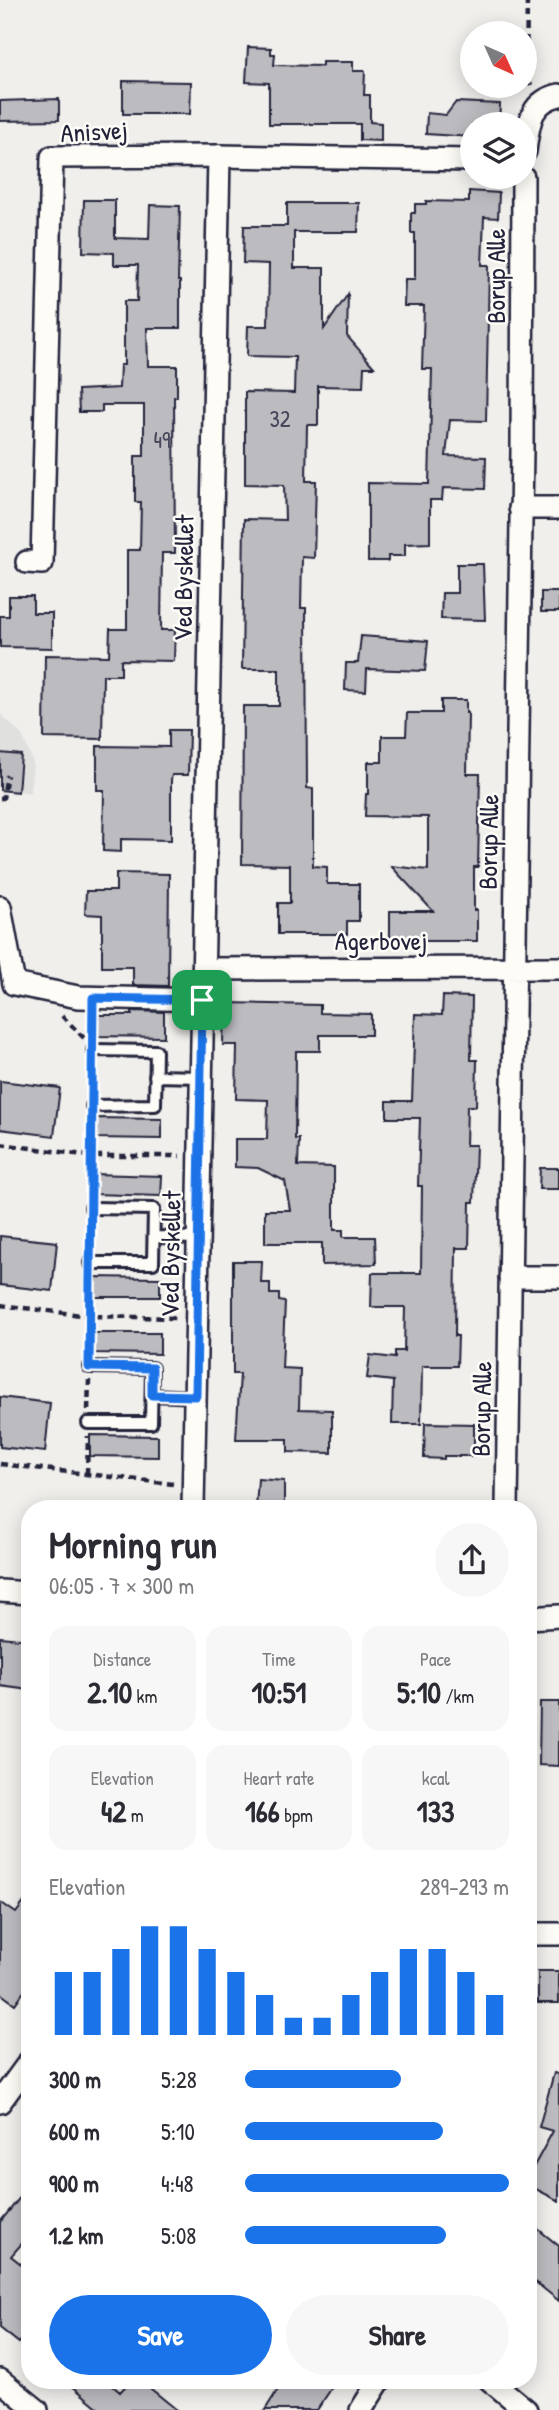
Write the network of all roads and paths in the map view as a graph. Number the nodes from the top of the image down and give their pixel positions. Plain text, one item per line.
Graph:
1 (527, 0) edge
2 (550, 98) edge
3 (535, 112) edge
4 (219, 156) junction
5 (460, 160) edge
6 (523, 189) edge
7 (520, 508) junction
8 (559, 508) edge
9 (27, 562) dead end
10 (7, 775) dead end
11 (0, 798) edge
12 (0, 908) edge
13 (514, 968) junction
14 (559, 968) edge
15 (203, 969) junction
16 (93, 998) junction
17 (202, 1000) junction
18 (93, 1050) junction
19 (155, 1076) junction
20 (201, 1077) junction
21 (92, 1106) junction
22 (0, 1144) edge
23 (92, 1156) junction
24 (200, 1157) junction
25 (91, 1208) junction
26 (154, 1237) junction
27 (198, 1238) junction
28 (90, 1264) junction
29 (510, 1277) junction
30 (559, 1277) edge
31 (0, 1305) edge
32 (89, 1316) junction
33 (197, 1319) junction
34 (89, 1367) junction
35 (152, 1395) junction
36 (196, 1396) junction
37 (88, 1423) junction
38 (0, 1465) edge
39 (87, 1474) junction
40 (194, 1486) junction
41 (194, 1500) edge
42 (507, 1500) edge
43 (0, 1591) edge
44 (21, 1592) edge
45 (559, 1616) edge
46 (537, 1617) edge
47 (537, 1934) edge
48 (559, 1934) edge
49 (21, 2073) edge
50 (0, 2102) edge
51 (0, 2380) edge
52 (374, 2389) edge
53 (501, 2389) edge
54 (37, 2410) edge
55 (361, 2410) edge
56 (526, 2410) edge

1 - 2 path
2 - 3 street
4 - 5 street, Anisvej
4 - 9 street, Anisvej
4 - 15 street, Ved Byskellet
6 - 7 street, Borup Alle
7 - 8 street
7 - 13 street, Borup Alle
10 - 11 path
12 - 16 street
13 - 14 street, Agerbovej
13 - 15 street, Agerbovej
13 - 29 street, Borup Alle
15 - 17 street, Ved Byskellet
16 - 17 street
16 - 18 path
17 - 20 street, Ved Byskellet
18 - 19 lane
18 - 21 path
19 - 20 lane
19 - 21 lane
20 - 24 street, Ved Byskellet
21 - 23 path
22 - 23 path
23 - 24 path
23 - 25 path
24 - 27 street, Ved Byskellet
25 - 26 lane
25 - 28 path
26 - 27 lane
26 - 28 lane
27 - 33 street, Ved Byskellet
28 - 32 path
29 - 30 street
29 - 42 street, Borup Alle
31 - 32 path
32 - 33 path
32 - 34 path
33 - 36 street, Ved Byskellet
34 - 35 lane
34 - 37 path
35 - 36 lane
35 - 37 lane
36 - 40 street, Ved Byskellet
37 - 39 path
38 - 39 path
39 - 40 path
40 - 41 street, Ved Byskellet
43 - 44 street
45 - 46 street
47 - 48 street
49 - 50 street
51 - 54 street
52 - 55 street
53 - 56 street

